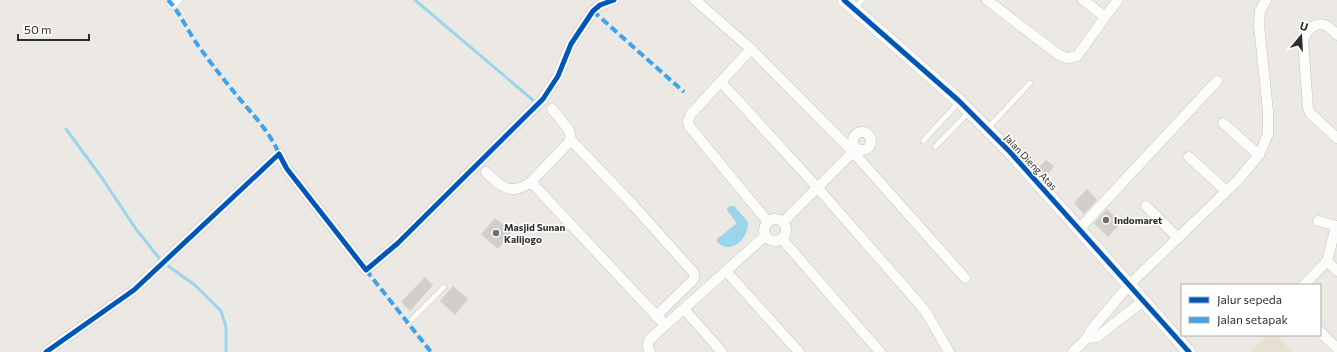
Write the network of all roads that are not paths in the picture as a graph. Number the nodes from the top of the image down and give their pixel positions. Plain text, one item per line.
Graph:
1 (614, 0) edge
2 (695, 0) edge
3 (844, 0) edge
4 (987, 0) edge
5 (1082, 0) edge
6 (1118, 0) edge
7 (1266, 0) edge
8 (858, 5) edge
9 (1105, 17) junction
10 (1337, 35) edge
11 (751, 49) junction
12 (1217, 81) dead end
13 (721, 82) junction
14 (1030, 83) dead end
15 (960, 101) junction
16 (552, 109) dead end
17 (969, 111) junction
18 (1223, 123) dead end
19 (987, 129) junction
20 (1337, 138) edge
21 (571, 140) junction
22 (923, 141) dead end
23 (935, 147) dead end
24 (855, 150) junction
25 (1259, 155) junction
26 (1189, 157) dead end
27 (486, 172) dead end
28 (532, 182) junction
29 (817, 187) junction
30 (1226, 191) junction
31 (1146, 206) dead end
32 (1318, 221) dead end
33 (768, 222) junction
34 (783, 222) junction
35 (1336, 227) edge
36 (1080, 229) junction
37 (765, 236) junction
38 (1178, 238) junction
39 (782, 239) junction
40 (1327, 262) junction
41 (1337, 270) edge
42 (726, 271) junction
43 (965, 278) dead end
44 (1305, 284) edge
45 (1129, 285) junction
46 (444, 287) dead end
47 (1143, 300) junction
48 (1111, 305) junction
49 (684, 308) junction
50 (656, 316) junction
51 (1123, 317) junction
52 (408, 323) dead end
53 (665, 325) junction
54 (1321, 333) edge
55 (1087, 338) junction
56 (1337, 348) edge
57 (46, 352) edge
58 (650, 352) edge
59 (722, 352) edge
60 (799, 352) edge
61 (880, 352) edge
62 (948, 352) edge
63 (1073, 352) edge
64 (1189, 352) edge

1 - 57 street
2 - 11 street
3 - 8 street, Jalan Dieng Atas
4 - 9 street
5 - 9 street
6 - 9 street
7 - 25 street
8 - 15 street, Jalan Dieng Atas
10 - 20 street
11 - 13 street
11 - 24 street
12 - 36 street
13 - 29 street
13 - 33 street
14 - 19 lane
15 - 17 street, Jalan Dieng Atas
15 - 22 lane
16 - 21 street
17 - 19 street, Jalan Dieng Atas
17 - 23 lane
18 - 25 street
19 - 36 street, Jalan Dieng Atas
21 - 28 street
21 - 50 street
24 - 29 street
24 - 43 street
25 - 30 street
26 - 30 street
27 - 28 street
28 - 50 street
29 - 34 street
29 - 62 street
30 - 38 street
31 - 38 street
32 - 35 street
33 - 34 street
33 - 37 street
34 - 39 street
35 - 40 street
36 - 45 street, Jalan Dieng Atas
37 - 39 street
37 - 42 street
38 - 45 street
39 - 61 street
40 - 41 street
40 - 44 street
42 - 49 street
42 - 60 street
45 - 47 street, Jalan Dieng Atas
45 - 48 street
46 - 52 lane
47 - 51 street
47 - 64 street, Jalan Dieng Atas
48 - 51 street
48 - 55 street
49 - 53 street
49 - 59 street
50 - 53 street
51 - 55 street
53 - 58 street
54 - 56 street
55 - 63 street

